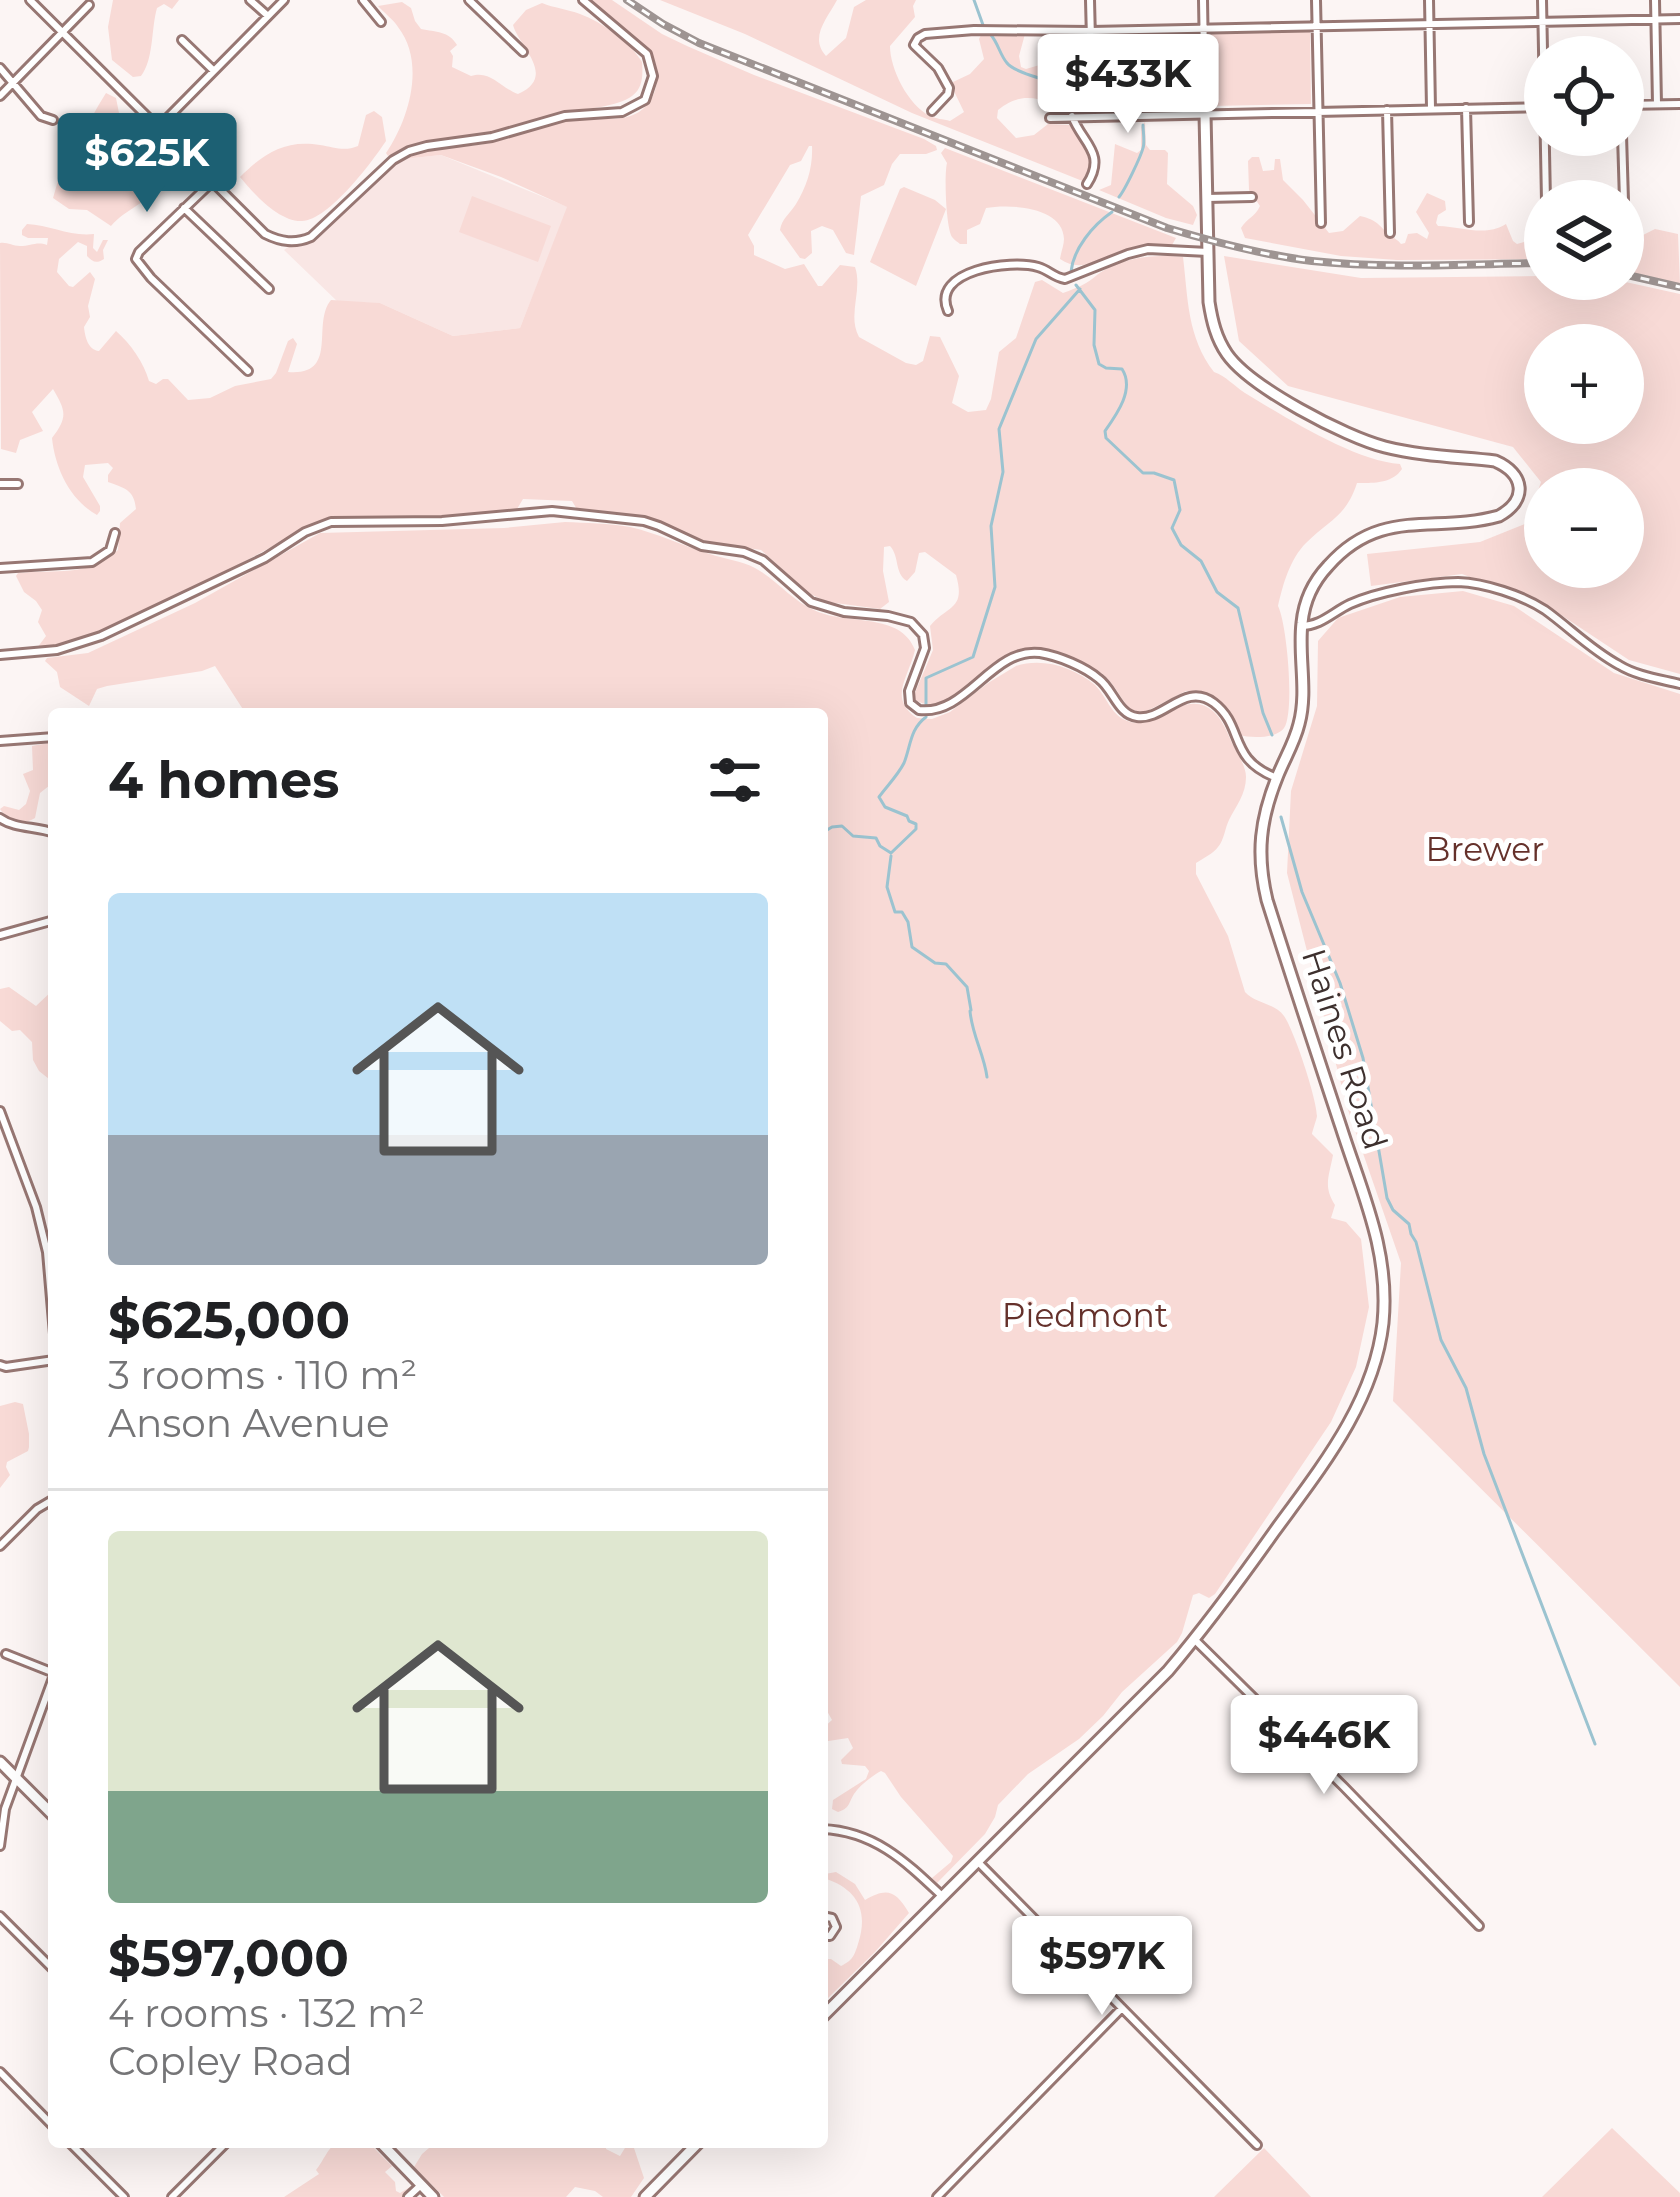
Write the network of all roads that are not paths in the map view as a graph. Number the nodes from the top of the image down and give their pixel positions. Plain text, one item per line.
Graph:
1 (30, 0) edge
2 (250, 0) edge
3 (284, 0) edge
4 (363, 0) edge
5 (469, 0) edge
6 (488, 0) edge
7 (583, 0) edge
8 (1090, 0) edge
9 (1203, 0) edge
10 (1316, 0) edge
11 (1429, 0) edge
12 (1542, 0) edge
13 (1655, 0) edge
14 (89, 5) dead end
15 (479, 10) junction
16 (268, 16) junction
17 (1680, 19) edge
18 (1655, 20) junction
19 (381, 22) dead end
20 (1543, 22) junction
21 (1430, 24) junction
22 (1316, 27) junction
23 (1203, 29) junction
24 (1091, 31) junction
25 (62, 32) junction
26 (1543, 36) edge
27 (182, 40) dead end
28 (523, 52) dead end
29 (0, 68) edge
30 (214, 71) junction
31 (1092, 79) dead end
32 (14, 81) junction
33 (0, 96) edge
34 (1644, 104) edge
35 (1658, 104) junction
36 (1680, 104) edge
37 (1524, 107) edge
38 (1431, 108) junction
39 (1466, 108) junction
40 (1388, 110) junction
41 (932, 111) dead end
42 (1318, 111) junction
43 (1205, 114) junction
44 (1072, 116) junction
45 (1050, 118) dead end
46 (53, 121) dead end
47 (158, 128) junction
48 (129, 157) dead end
49 (212, 182) junction
50 (1087, 184) dead end
51 (1252, 197) dead end
52 (1207, 198) junction
53 (184, 208) junction
54 (1469, 222) dead end
55 (1321, 223) dead end
56 (1390, 233) dead end
57 (1208, 252) junction
58 (269, 289) dead end
59 (947, 311) dead end
60 (248, 371) dead end
61 (0, 484) edge
62 (18, 484) dead end
63 (115, 533) dead end
64 (0, 568) edge
65 (1301, 626) junction
66 (0, 656) edge
67 (1680, 684) edge
68 (48, 737) edge
69 (0, 741) edge
70 (1276, 778) junction
71 (0, 818) edge
72 (48, 831) edge
73 (48, 922) edge
74 (0, 935) edge
75 (0, 1111) edge
76 (48, 1264) edge
77 (48, 1361) edge
78 (0, 1365) edge
79 (48, 1503) edge
80 (0, 1546) edge
81 (1195, 1640) junction
82 (6, 1654) dead end
83 (48, 1672) edge
84 (48, 1690) edge
85 (0, 1762) edge
86 (16, 1778) junction
87 (48, 1810) edge
88 (828, 1830) edge
89 (0, 1846) edge
90 (978, 1862) junction
91 (942, 1896) junction
92 (0, 1916) edge
93 (1479, 1926) dead end
94 (48, 1964) edge
95 (1122, 2008) junction
96 (828, 2011) edge
97 (0, 2072) edge
98 (48, 2120) edge
99 (1257, 2145) dead end
100 (75, 2148) edge
101 (220, 2148) edge
102 (386, 2148) edge
103 (693, 2148) edge
104 (421, 2185) junction
105 (124, 2197) edge
106 (172, 2197) edge
107 (408, 2197) edge
108 (433, 2197) edge
109 (645, 2197) edge
110 (937, 2197) edge

1 - 25 street
2 - 16 street
3 - 16 street
4 - 19 street
5 - 15 street
6 - 15 street
7 - 49 street
8 - 24 street
9 - 23 street
10 - 22 street
11 - 21 street
12 - 20 street
13 - 18 street
14 - 25 street
15 - 28 street
16 - 30 street
17 - 18 street
18 - 20 street
18 - 35 street
20 - 21 street
20 - 26 street
21 - 22 street
21 - 38 street
22 - 23 street
22 - 42 street
23 - 24 street
23 - 43 street
24 - 31 street
24 - 41 street
25 - 32 street
25 - 47 street
27 - 30 street
29 - 32 street
30 - 47 street
32 - 33 street
32 - 46 street
34 - 35 street
35 - 36 street
37 - 39 street
38 - 39 street
38 - 40 street
39 - 54 street
40 - 42 street
40 - 56 street
42 - 43 street
42 - 55 street
43 - 44 street
43 - 52 main road
44 - 45 street
44 - 50 street
47 - 48 street
47 - 49 street
49 - 53 street
51 - 52 street
52 - 57 main road
53 - 58 street
53 - 60 street
57 - 59 street
57 - 65 main road, Haines Road
61 - 62 street
63 - 64 street
65 - 67 street
65 - 70 main road, Haines Road
66 - 70 street
68 - 69 street
70 - 81 main road, Haines Road
71 - 72 street
73 - 74 street
75 - 76 street
77 - 78 street
79 - 80 street
81 - 90 main road, Haines Road
81 - 93 street
82 - 83 street
84 - 86 street
85 - 86 main road
86 - 87 main road
86 - 89 street
88 - 91 street
90 - 91 main road, Haines Road
90 - 95 street
91 - 96 main road, Haines Road
92 - 94 street
95 - 99 street
95 - 110 street
97 - 98 street
100 - 105 street
101 - 106 street
102 - 104 main road
103 - 109 main road
104 - 107 street
104 - 108 main road

